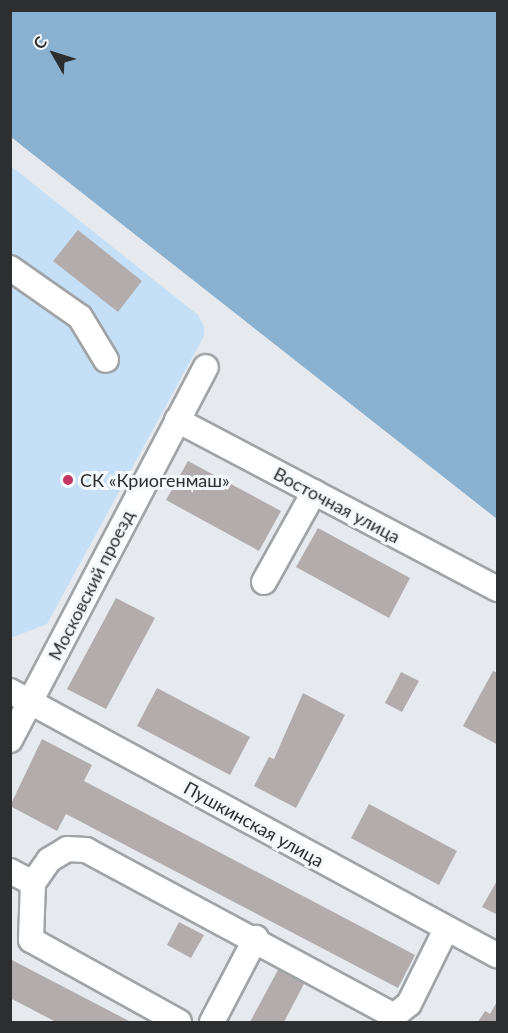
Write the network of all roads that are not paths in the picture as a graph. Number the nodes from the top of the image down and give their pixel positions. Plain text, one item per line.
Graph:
1 (10, 268) edge
2 (106, 360) dead end
3 (206, 367) dead end
4 (177, 420) junction
5 (314, 492) junction
6 (264, 582) dead end
7 (498, 589) edge
8 (20, 697) edge
9 (10, 740) edge
10 (10, 871) edge
11 (33, 883) junction
12 (446, 929) junction
13 (256, 938) junction
14 (498, 956) edge
15 (179, 1023) edge
16 (212, 1023) edge

1 - 2 street
3 - 4 street, Московский проезд
4 - 5 street, Восточная улица
4 - 8 street, Московский проезд
5 - 6 street
5 - 7 street, Восточная улица
8 - 9 street, Московский проезд
8 - 12 street, Пушкинская улица
10 - 11 street
11 - 13 street
11 - 15 street
12 - 13 street
12 - 14 street, Пушкинская улица
13 - 16 street

